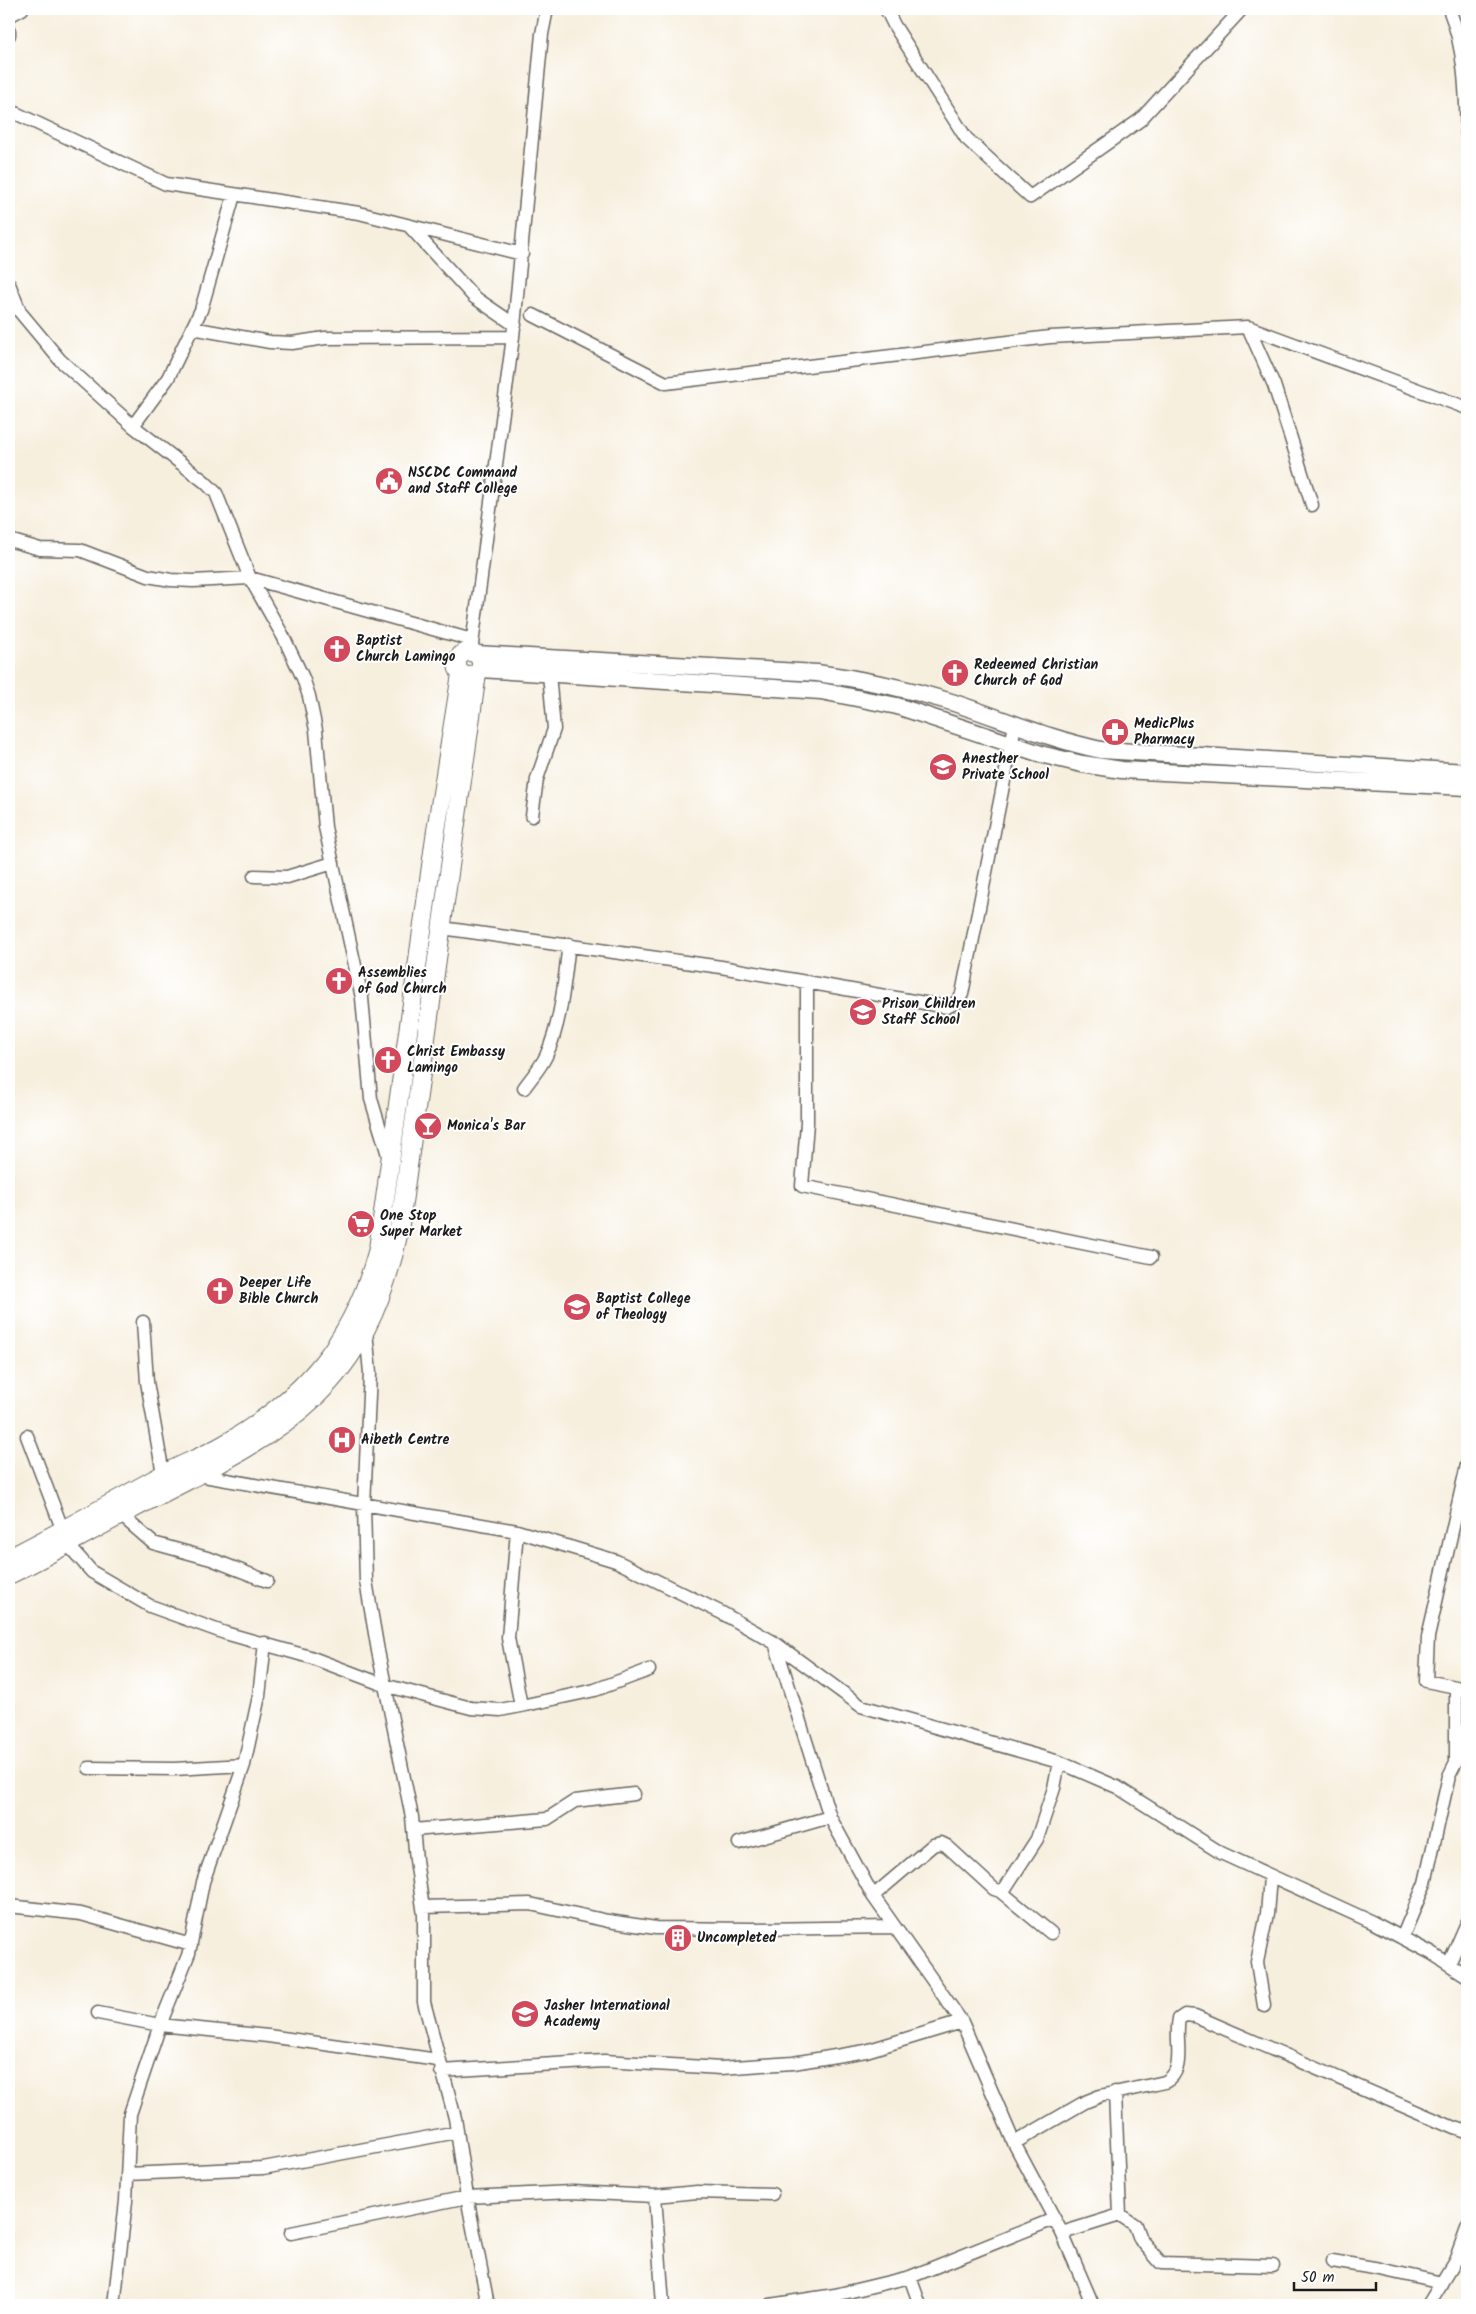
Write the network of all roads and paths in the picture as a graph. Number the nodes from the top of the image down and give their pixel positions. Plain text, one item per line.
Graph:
1 (22, 9) edge
2 (547, 9) edge
3 (886, 9) edge
4 (1242, 9) edge
5 (1449, 9) edge
6 (9, 16) edge
7 (9, 31) edge
8 (9, 35) edge
9 (9, 110) edge
10 (1467, 135) edge
11 (234, 195) junction
12 (410, 227) junction
13 (522, 254) junction
14 (9, 284) edge
15 (533, 315) dead end
16 (192, 328) junction
17 (1248, 328) junction
18 (514, 331) junction
19 (1467, 408) edge
20 (133, 426) junction
21 (1312, 506) dead end
22 (9, 540) edge
23 (250, 578) junction
24 (473, 660) junction
25 (549, 674) junction
26 (1015, 725) junction
27 (1012, 743) junction
28 (1467, 772) edge
29 (1467, 787) edge
30 (532, 816) dead end
31 (333, 863) junction
32 (254, 876) dead end
33 (442, 928) junction
34 (569, 944) junction
35 (807, 982) junction
36 (524, 1088) dead end
37 (390, 1160) junction
38 (1151, 1257) dead end
39 (142, 1322) dead end
40 (366, 1331) junction
41 (27, 1436) dead end
42 (1467, 1464) edge
43 (163, 1474) junction
44 (198, 1475) junction
45 (364, 1506) junction
46 (115, 1510) junction
47 (516, 1531) junction
48 (66, 1539) junction
49 (9, 1558) edge
50 (9, 1576) edge
51 (267, 1581) dead end
52 (265, 1643) junction
53 (775, 1643) junction
54 (649, 1670) dead end
55 (384, 1685) junction
56 (1461, 1687) edge
57 (521, 1706) junction
58 (1467, 1756) edge
59 (1059, 1762) junction
60 (1456, 1763) junction
61 (244, 1765) junction
62 (89, 1768) dead end
63 (634, 1794) dead end
64 (830, 1817) junction
65 (413, 1830) junction
66 (739, 1843) dead end
67 (1270, 1877) junction
68 (1002, 1893) junction
69 (874, 1896) junction
70 (9, 1906) edge
71 (423, 1906) junction
72 (1467, 1923) edge
73 (894, 1927) junction
74 (1051, 1933) dead end
75 (1402, 1938) junction
76 (190, 1945) junction
77 (1449, 1964) junction
78 (1467, 1976) edge
79 (1264, 2006) dead end
80 (98, 2013) dead end
81 (962, 2022) junction
82 (160, 2025) junction
83 (440, 2065) junction
84 (1115, 2092) junction
85 (457, 2132) junction
86 (1467, 2132) edge
87 (1014, 2144) junction
88 (127, 2174) junction
89 (772, 2194) dead end
90 (655, 2196) junction
91 (467, 2197) junction
92 (1120, 2215) junction
93 (1054, 2219) junction
94 (1467, 2228) edge
95 (291, 2233) dead end
96 (1062, 2234) junction
97 (1332, 2261) dead end
98 (1273, 2266) dead end
99 (910, 2277) junction
100 (1442, 2283) junction
101 (114, 2305) edge
102 (488, 2305) edge
103 (663, 2305) edge
104 (770, 2305) edge
105 (920, 2305) edge
106 (1093, 2305) edge
107 (1428, 2305) edge

1 - 6 street
2 - 13 street
3 - 4 street
5 - 10 street
7 - 8 street
9 - 11 street
11 - 12 street
11 - 16 street
12 - 13 street
12 - 18 street
13 - 18 street
14 - 20 street
15 - 17 street
16 - 18 street
16 - 20 street
17 - 19 street
17 - 21 street
18 - 24 street
20 - 23 street
22 - 23 street
23 - 24 street
23 - 31 street
24 - 25 street
24 - 26 street
24 - 33 main road
24 - 37 main road
25 - 27 street
25 - 30 street
26 - 27 street
26 - 28 street
27 - 29 street
27 - 35 street
31 - 32 street
31 - 37 street
33 - 34 street
33 - 40 main road
34 - 35 street
34 - 36 street
35 - 38 street
37 - 43 main road
39 - 43 street
40 - 44 main road
40 - 45 street
41 - 48 street
42 - 56 street
43 - 46 main road
44 - 45 street
44 - 46 main road
45 - 47 street
45 - 55 street
46 - 48 main road
46 - 51 street
47 - 53 street
47 - 57 street
48 - 49 main road
48 - 50 main road
48 - 52 street
52 - 55 street
52 - 61 street
53 - 59 street
53 - 64 street
54 - 57 street
55 - 57 street
55 - 65 street
56 - 60 street
58 - 60 street
59 - 67 street
59 - 68 street
60 - 75 street
61 - 62 street
61 - 76 street
63 - 65 street
64 - 66 street
64 - 69 street
65 - 71 street
67 - 75 street
67 - 79 street
68 - 69 street
68 - 74 street
69 - 73 street
70 - 76 street
71 - 73 street
71 - 83 street
72 - 77 street
73 - 81 street
75 - 77 street
76 - 82 street
77 - 78 street
80 - 82 street
81 - 83 street
81 - 87 street
82 - 83 street
82 - 88 street
83 - 85 street
84 - 86 street
84 - 87 street
84 - 92 street
85 - 88 street
85 - 91 street
87 - 93 street
88 - 101 street
89 - 90 street
90 - 91 street
90 - 103 street
91 - 95 street
91 - 102 street
92 - 96 street
92 - 98 street
93 - 96 street
93 - 99 street
94 - 100 street
96 - 106 street
97 - 100 street
99 - 104 street
99 - 105 street
100 - 107 street

